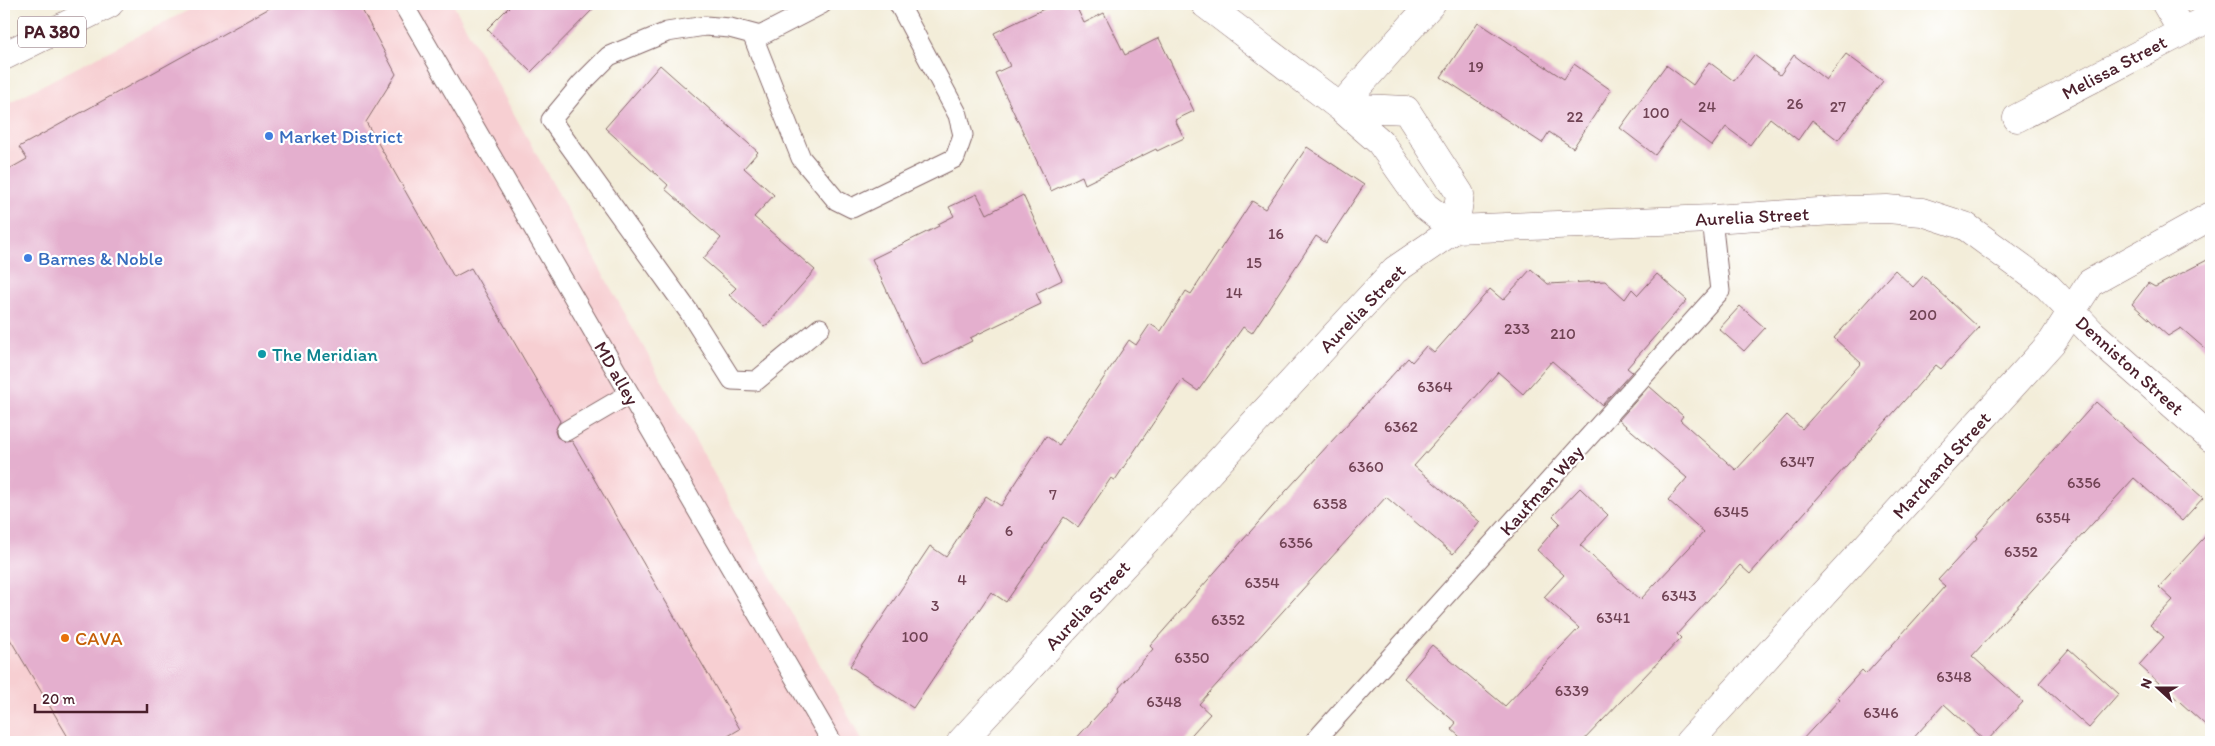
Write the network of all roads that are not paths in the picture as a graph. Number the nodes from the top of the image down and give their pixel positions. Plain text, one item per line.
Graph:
1 (109, 4) edge
2 (403, 4) edge
3 (822, 4) edge
4 (899, 4) edge
5 (1205, 4) edge
6 (1431, 4) edge
7 (2166, 4) edge
8 (2211, 17) edge
9 (2182, 31) junction
10 (752, 34) junction
11 (4, 56) edge
12 (1340, 106) junction
13 (2017, 118) dead end
14 (2211, 216) edge
15 (1712, 219) junction
16 (1455, 229) junction
17 (2072, 311) junction
18 (820, 328) dead end
19 (629, 394) junction
20 (566, 430) dead end
21 (2211, 438) edge
22 (832, 742) edge
23 (960, 742) edge
24 (1314, 742) edge
25 (1689, 742) edge

1 - 11 street, PA 380
2 - 19 lane, MD alley
3 - 10 lane
4 - 10 lane
5 - 12 street
6 - 12 street
7 - 9 street
8 - 9 street, Melissa Street
9 - 13 street, Melissa Street
10 - 18 lane
12 - 16 street
12 - 16 street
14 - 17 street, Marchand Street
15 - 16 street, Aurelia Street
15 - 17 street, Aurelia Street
15 - 24 lane, Kaufman Way
16 - 23 street, Aurelia Street
17 - 21 street, Denniston Street
17 - 25 street, Marchand Street
19 - 20 lane
19 - 22 lane, MD alley

